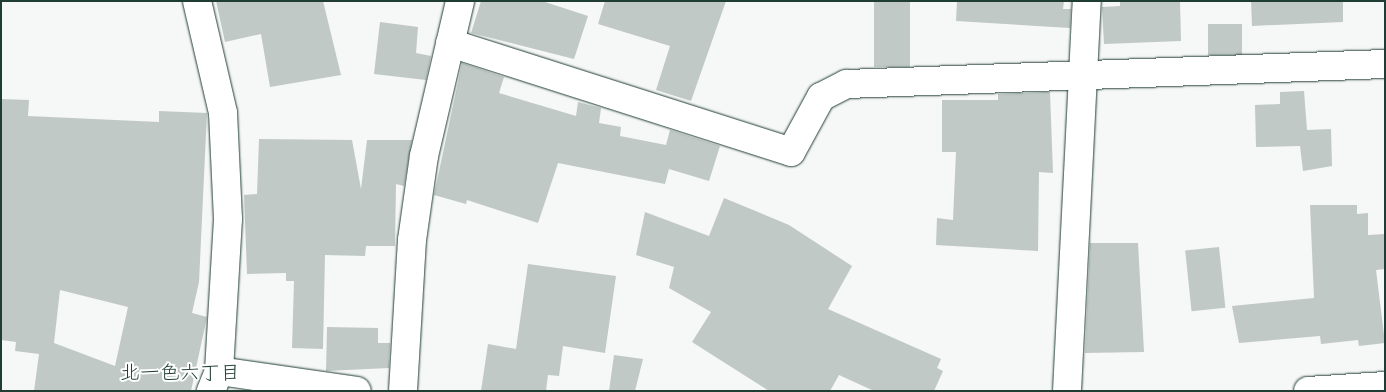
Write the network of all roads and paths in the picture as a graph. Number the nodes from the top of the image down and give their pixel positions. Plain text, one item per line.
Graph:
1 (197, 1) edge
2 (460, 1) edge
3 (1087, 1) edge
4 (450, 44) junction
5 (1385, 64) edge
6 (1082, 78) junction
7 (215, 381) edge
8 (1385, 386) edge
9 (357, 391) edge
10 (403, 391) edge
11 (1067, 391) edge
12 (1308, 391) edge

1 - 7 street
2 - 4 street
3 - 6 street
4 - 6 street
4 - 10 street
5 - 6 street
6 - 11 street
7 - 9 street
8 - 12 street

